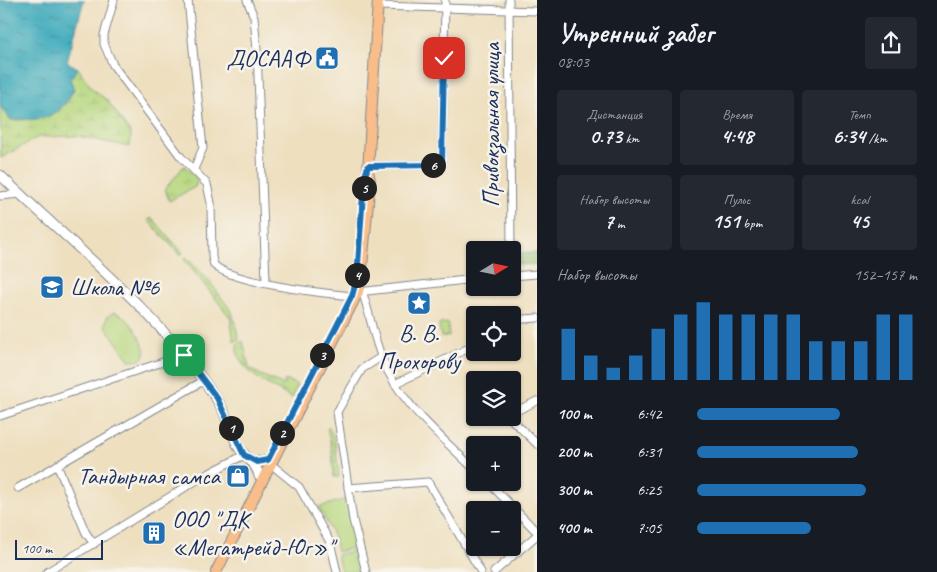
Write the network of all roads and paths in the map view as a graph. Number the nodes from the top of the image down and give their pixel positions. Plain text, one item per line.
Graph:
1 (114, 0) edge
2 (188, 0) edge
3 (247, 0) edge
4 (445, 0) edge
5 (509, 0) edge
6 (378, 3) edge
7 (444, 8) junction
8 (537, 10) edge
9 (509, 11) junction
10 (368, 168) junction
11 (194, 169) junction
12 (0, 175) edge
13 (20, 194) junction
14 (0, 196) edge
15 (511, 241) edge
16 (537, 274) edge
17 (521, 275) edge
18 (466, 280) edge
19 (266, 282) junction
20 (356, 297) junction
21 (370, 311) junction
22 (537, 318) edge
23 (521, 319) edge
24 (466, 349) edge
25 (184, 355) junction
26 (381, 357) junction
27 (204, 381) junction
28 (395, 384) junction
29 (537, 401) edge
30 (521, 409) edge
31 (0, 416) edge
32 (518, 426) edge
33 (537, 444) edge
34 (247, 457) junction
35 (466, 461) edge
36 (270, 463) junction
37 (57, 465) junction
38 (260, 476) junction
39 (18, 488) dead end
40 (348, 491) junction
41 (497, 491) edge
42 (537, 533) edge
43 (94, 544) junction
44 (47, 572) edge
45 (210, 572) edge
46 (216, 572) edge
47 (337, 572) edge
48 (366, 572) edge
49 (481, 572) edge
50 (494, 572) edge

1 - 11 street
2 - 11 street
3 - 19 street
4 - 7 street
5 - 9 street, Привокзальная улица
6 - 7 street
6 - 10 main road
7 - 9 street
7 - 10 street
8 - 9 street
9 - 15 street, Привокзальная улица
10 - 20 main road
11 - 19 street
12 - 13 street
13 - 14 street
13 - 25 street
16 - 17 street
18 - 20 street
19 - 20 street
20 - 21 street
20 - 21 street
20 - 36 main road
21 - 26 street
22 - 23 street
24 - 28 street
25 - 27 street
25 - 31 street
26 - 28 street
26 - 40 street
27 - 34 street
27 - 37 street
28 - 35 street
29 - 30 street
32 - 33 street
34 - 36 street
34 - 38 street
34 - 43 street
36 - 38 main road
36 - 46 main road
36 - 47 street
37 - 39 street
37 - 43 street
38 - 45 main road
40 - 48 street
40 - 49 street
41 - 42 street
42 - 50 street
43 - 44 street

